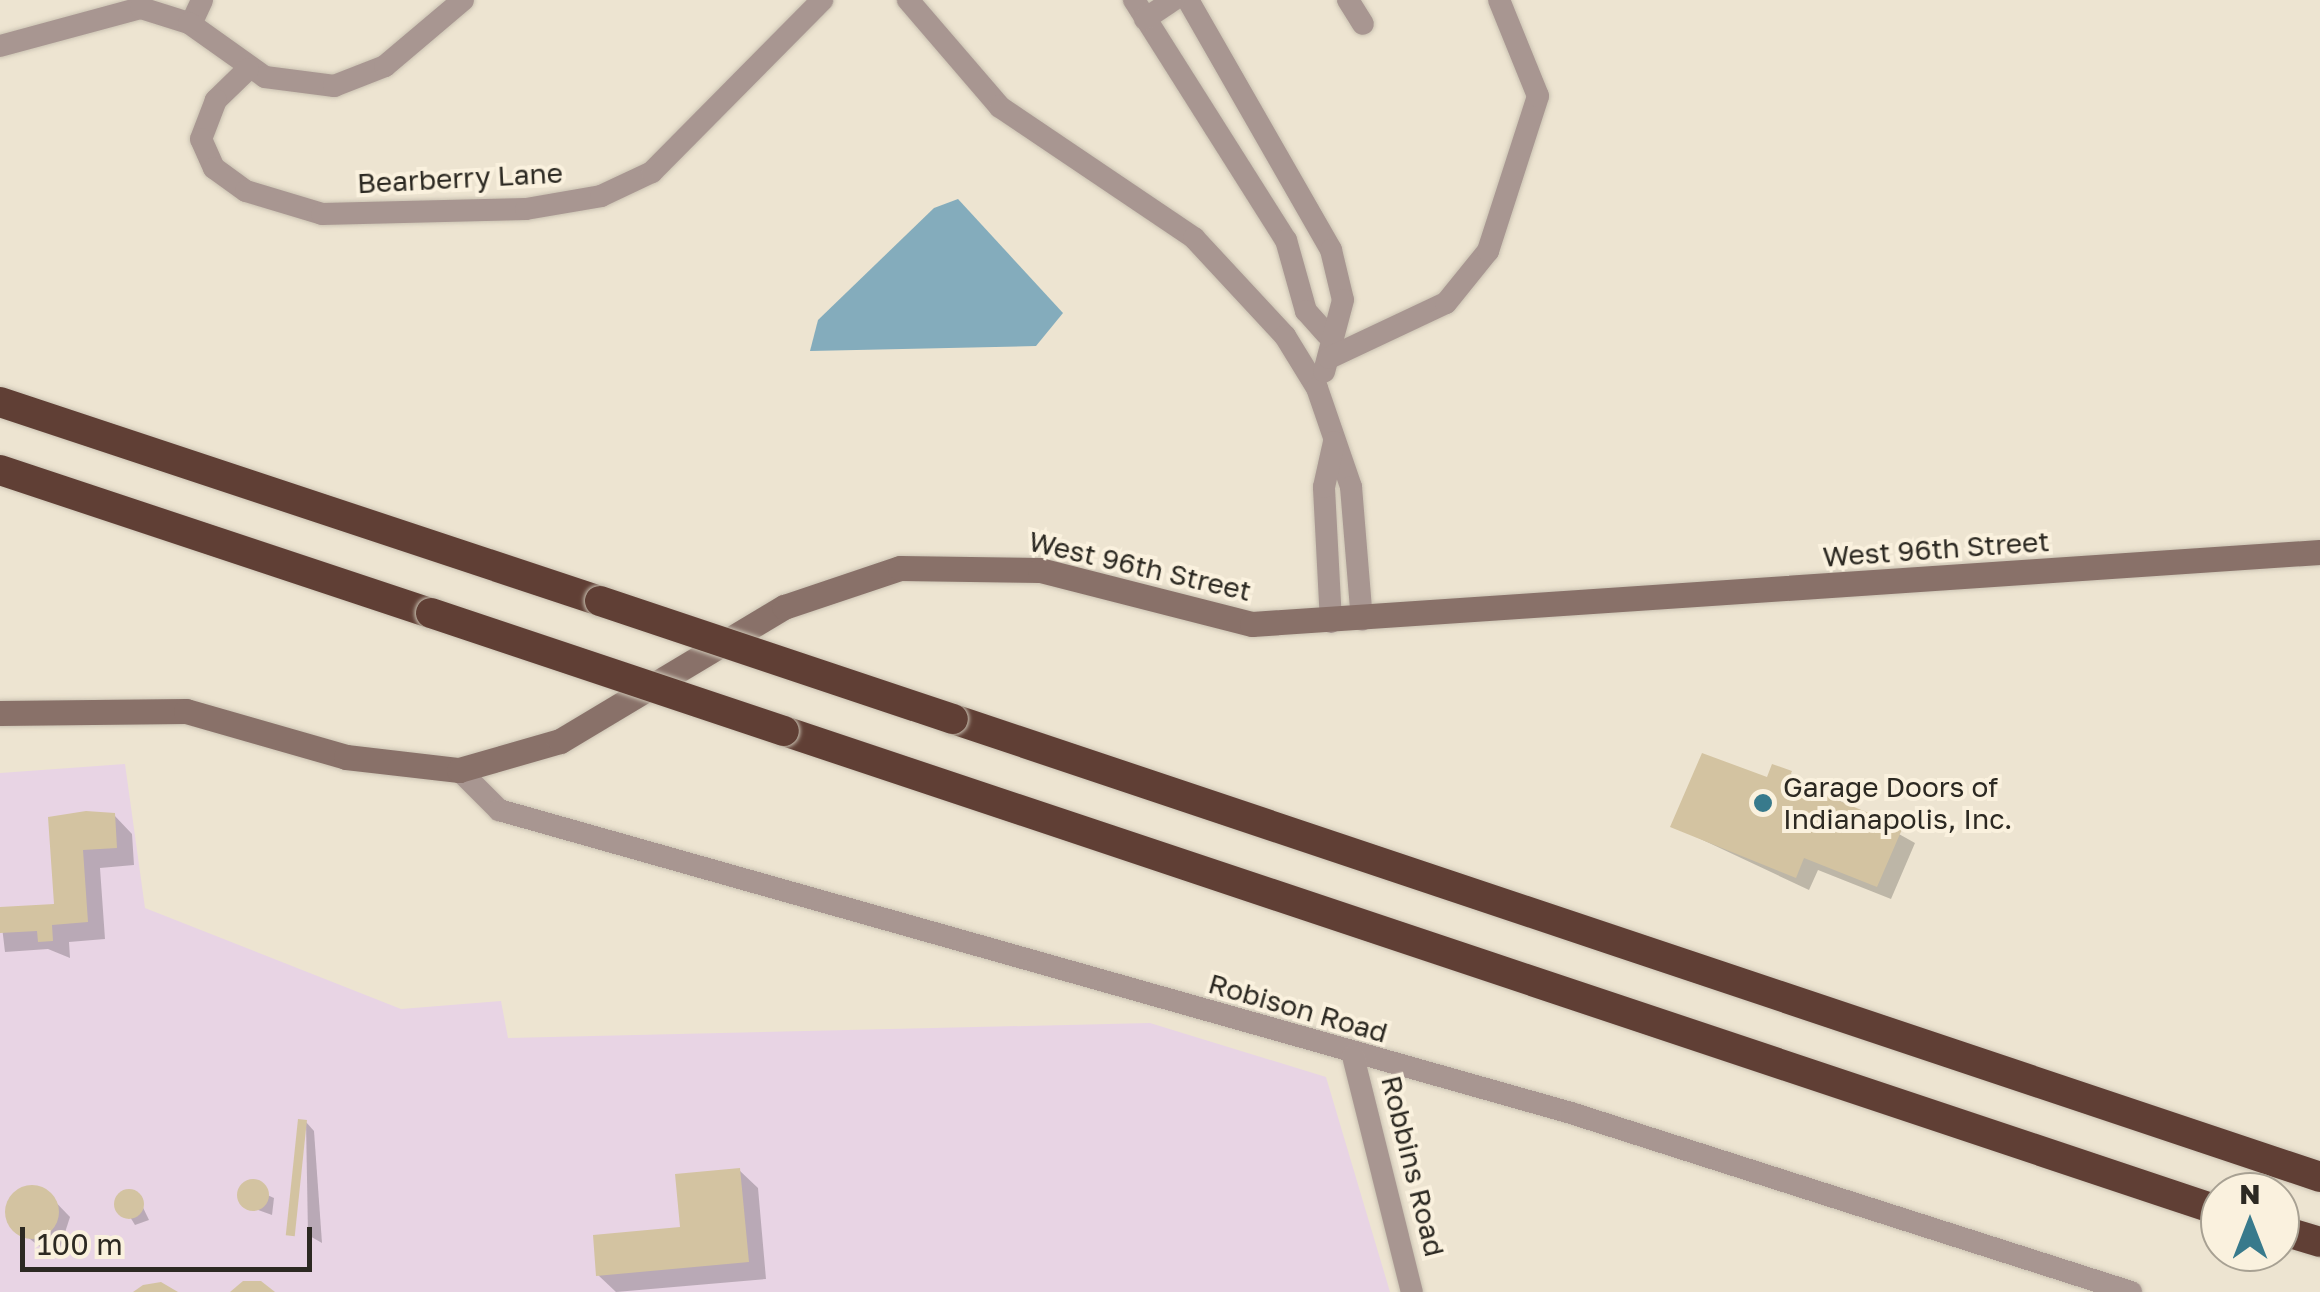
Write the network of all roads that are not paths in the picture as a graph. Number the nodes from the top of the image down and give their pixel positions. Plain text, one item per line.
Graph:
1 (202, 0) edge
2 (463, 0) edge
3 (822, 0) edge
4 (908, 0) edge
5 (1173, 0) edge
6 (1188, 0) edge
7 (1348, 0) edge
8 (1500, 0) edge
9 (1139, 10) edge
10 (191, 24) junction
11 (1363, 24) dead end
12 (0, 46) edge
13 (248, 69) junction
14 (1327, 334) junction
15 (1329, 358) junction
16 (1318, 388) junction
17 (0, 402) edge
18 (1334, 439) junction
19 (0, 470) edge
20 (2320, 552) edge
21 (1362, 620) junction
22 (1330, 622) junction
23 (0, 713) edge
24 (459, 770) junction
25 (1354, 1056) junction
26 (2320, 1177) edge
27 (2200, 1204) edge
28 (1412, 1292) edge
29 (2131, 1292) edge

1 - 10 street
2 - 13 street
3 - 13 street, Bearberry Lane
4 - 16 street
5 - 9 street
6 - 14 street
7 - 11 street
8 - 15 street
9 - 14 street
10 - 12 street
10 - 13 street
14 - 15 street
15 - 16 street
16 - 18 street
17 - 26 highway, bridge
18 - 21 street
18 - 22 street
19 - 27 highway, bridge
20 - 21 street, West 96th Street
21 - 22 street, West 96th Street
22 - 24 street, West 96th Street
23 - 24 street, West 96th Street
24 - 25 street, Robison Road
25 - 28 street, Robbins Road
25 - 29 street, Robison Road

